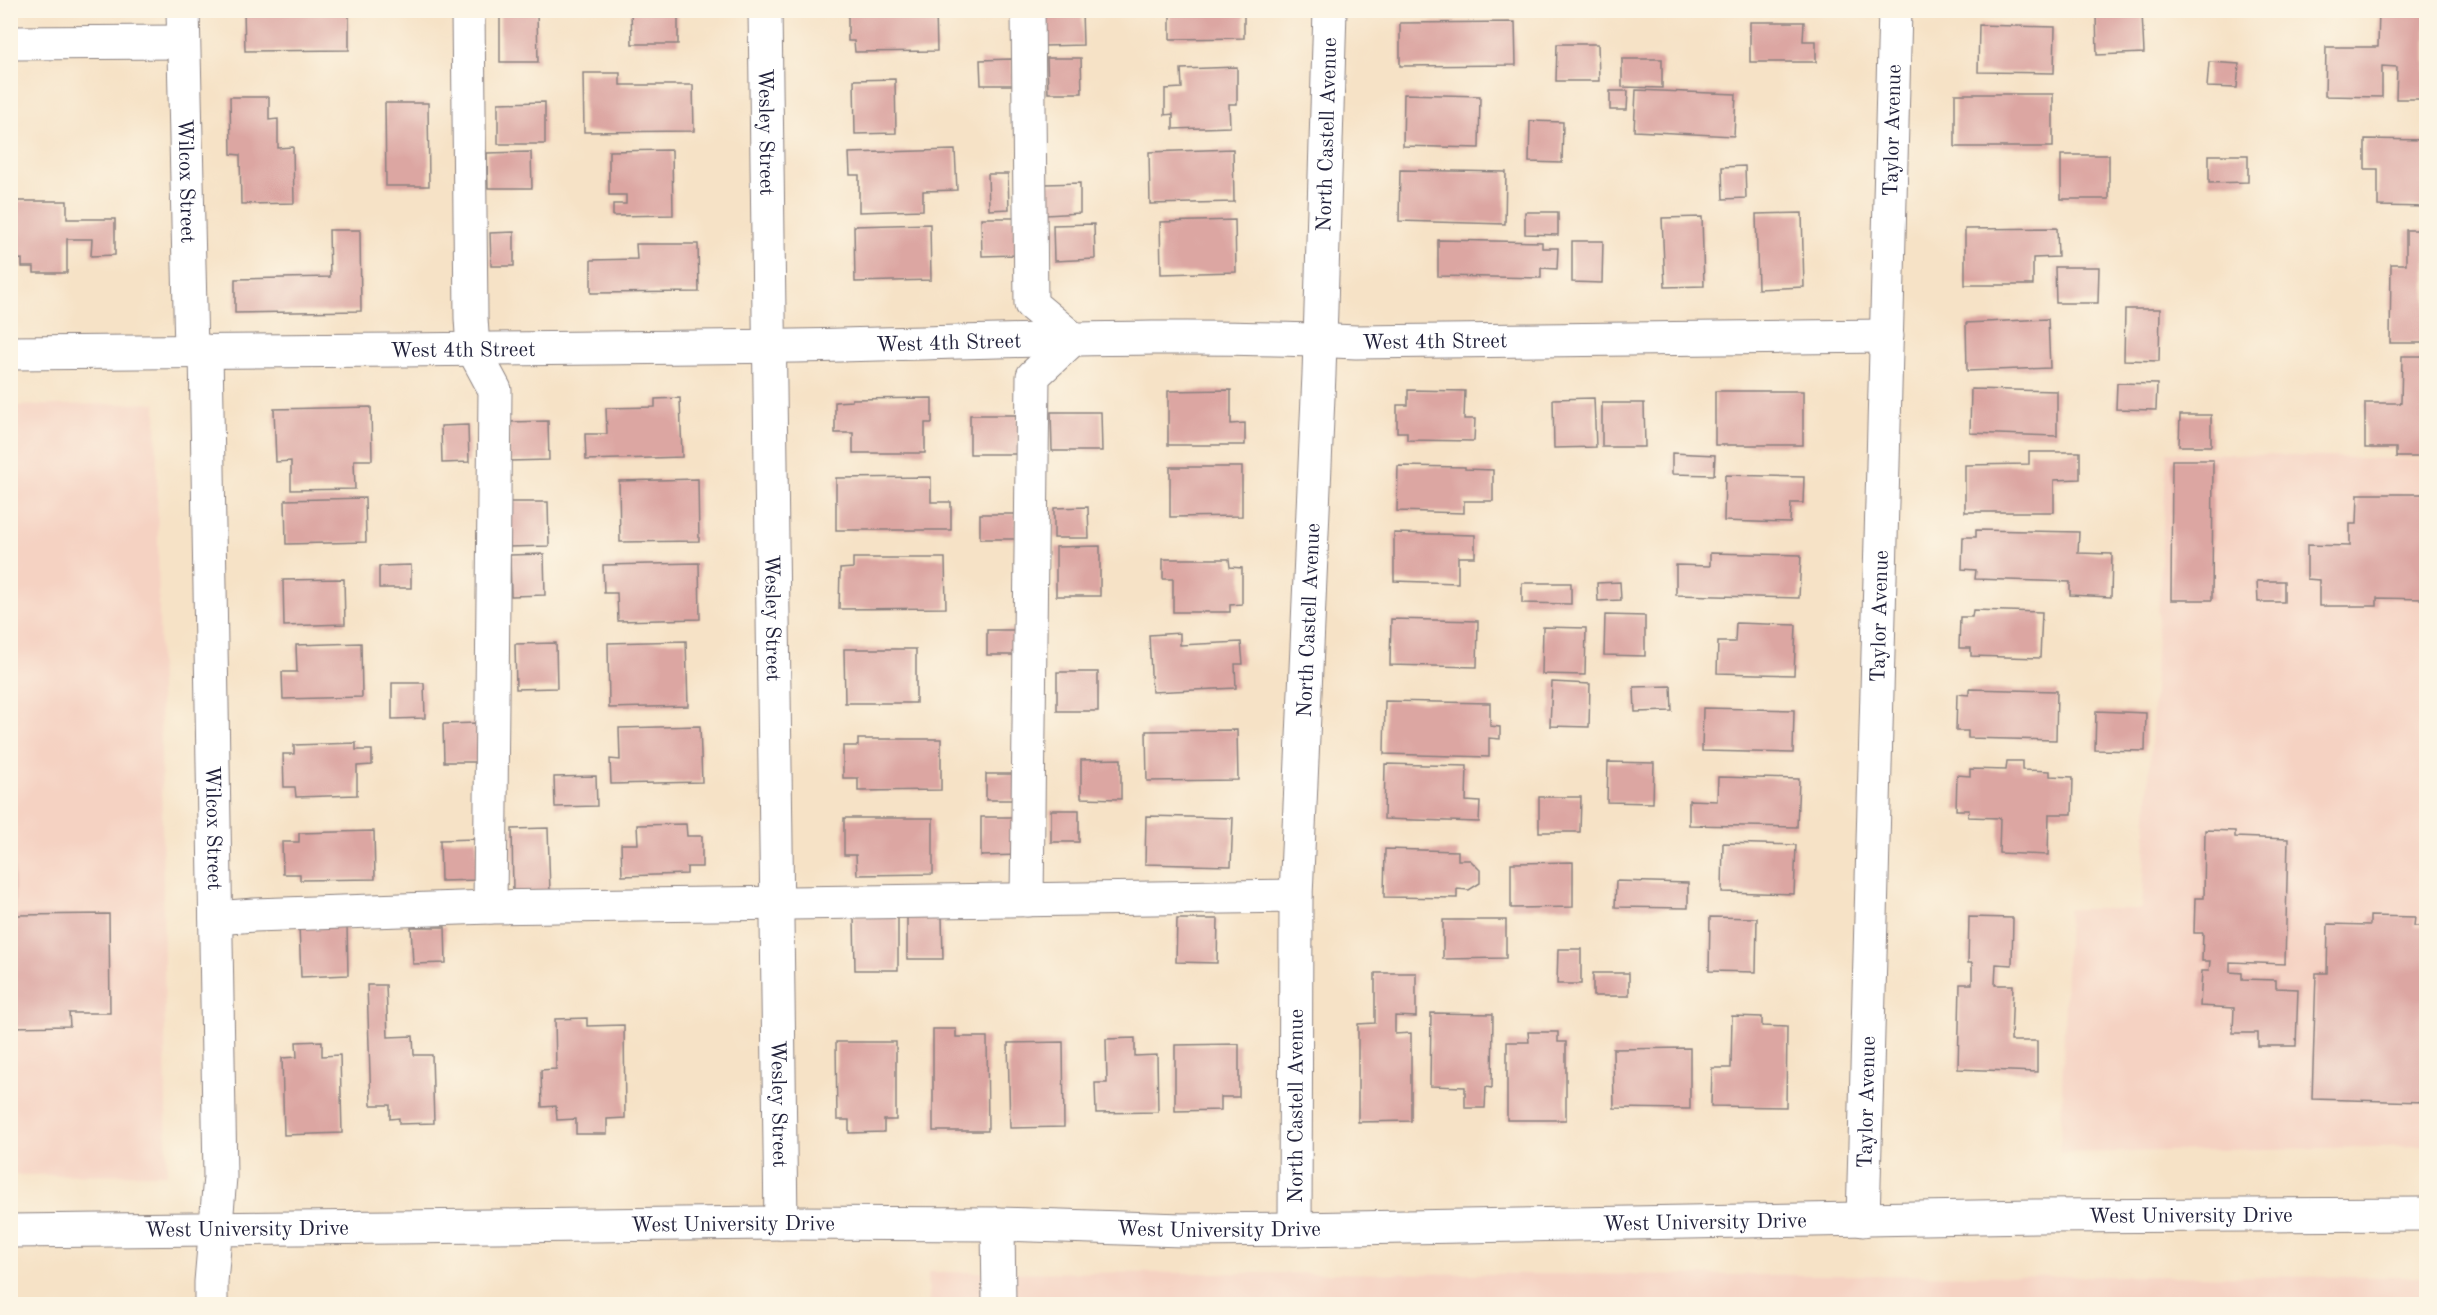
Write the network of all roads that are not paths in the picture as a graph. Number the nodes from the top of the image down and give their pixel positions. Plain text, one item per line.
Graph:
1 (468, 10) edge
2 (765, 10) edge
3 (1028, 10) edge
4 (1330, 10) edge
5 (1895, 10) edge
6 (183, 26) edge
7 (10, 44) edge
8 (1887, 336) junction
9 (1073, 339) junction
10 (1320, 340) junction
11 (770, 346) junction
12 (473, 349) junction
13 (199, 351) junction
14 (10, 354) edge
15 (1296, 896) junction
16 (1027, 900) junction
17 (778, 904) junction
18 (490, 907) junction
19 (216, 918) junction
20 (2427, 1214) edge
21 (1863, 1220) junction
22 (782, 1223) junction
23 (998, 1224) junction
24 (215, 1228) junction
25 (1295, 1229) junction
26 (10, 1231) edge
27 (211, 1305) edge
28 (999, 1305) edge

1 - 12 street
2 - 11 street, Wesley Street
3 - 9 street
4 - 10 street, North Castell Avenue
5 - 8 street, Taylor Avenue
6 - 7 street
6 - 13 street, Wilcox Street
8 - 10 street, West 4th Street
8 - 21 street, Taylor Avenue
9 - 10 street, West 4th Street
9 - 11 street, West 4th Street
9 - 16 street
10 - 15 street, North Castell Avenue
11 - 12 street, West 4th Street
11 - 17 street, Wesley Street
12 - 13 street, West 4th Street
12 - 18 street
13 - 14 street, West 4th Street
13 - 19 street, Wilcox Street
15 - 16 street
15 - 25 street, North Castell Avenue
16 - 17 street
17 - 18 street
17 - 22 street, Wesley Street
18 - 19 street
19 - 24 street, Wilcox Street
20 - 21 street, West University Drive
21 - 25 street, West University Drive
22 - 23 street, West University Drive
22 - 24 street, West University Drive
23 - 25 street, West University Drive
23 - 28 street
24 - 26 street, West University Drive
24 - 27 street, Wilcox Street

